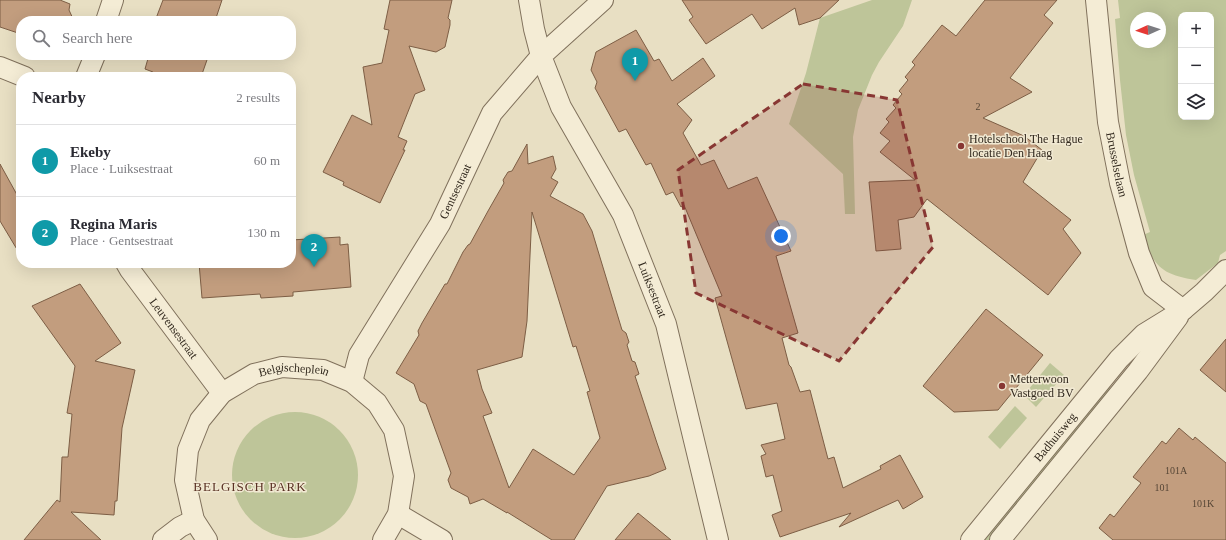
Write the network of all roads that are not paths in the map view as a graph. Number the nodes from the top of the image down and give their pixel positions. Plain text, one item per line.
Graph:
1 (113, 0) edge
2 (529, 0) edge
3 (603, 0) edge
4 (1096, 0) edge
5 (108, 16) edge
6 (541, 56) junction
7 (93, 60) edge
8 (0, 67) edge
9 (88, 72) edge
10 (16, 73) edge
11 (129, 268) edge
12 (1226, 270) edge
13 (1183, 310) junction
14 (352, 382) junction
15 (222, 394) junction
16 (398, 514) junction
17 (194, 520) junction
18 (163, 540) edge
19 (207, 540) edge
20 (383, 540) edge
21 (442, 540) edge
22 (718, 540) edge
23 (971, 540) edge
24 (1000, 540) edge

1 - 5 street
2 - 6 street
3 - 6 street, Gentsestraat
4 - 13 street, Brusselselaan
6 - 14 street, Gentsestraat
6 - 22 street, Luiksestraat
7 - 9 street
8 - 10 street
11 - 15 street, Leuvensestraat
12 - 13 street, Badhuisweg
13 - 23 street, Badhuisweg
13 - 24 street, Badhuisweg
14 - 15 street, Belgischeplein
14 - 16 street, Belgischeplein
15 - 17 street, Belgischeplein
16 - 20 street, Belgischeplein
16 - 21 street
17 - 18 street
17 - 19 street, Belgischeplein

